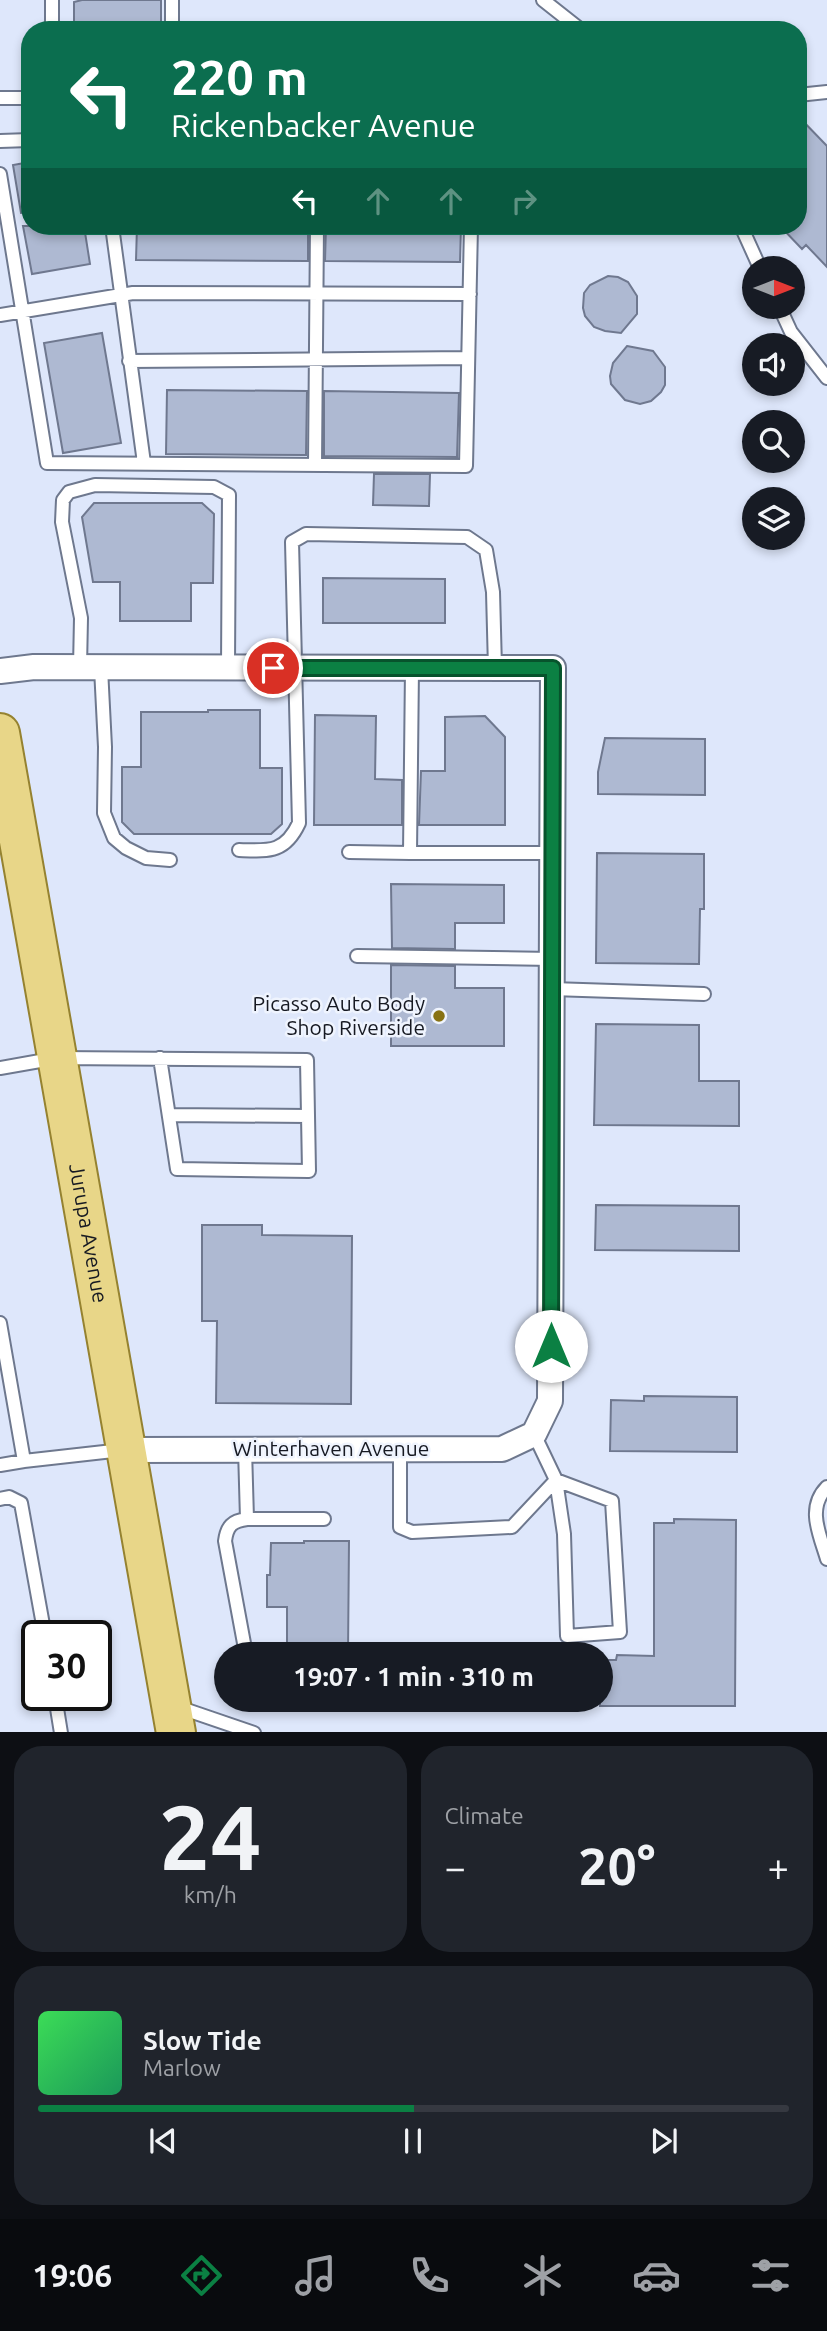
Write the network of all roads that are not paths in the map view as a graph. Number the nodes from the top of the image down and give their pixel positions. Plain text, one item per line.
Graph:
1 (52, 0) edge
2 (172, 0) edge
3 (543, 0) edge
4 (52, 21) edge
5 (172, 21) edge
6 (570, 21) edge
7 (827, 92) edge
8 (807, 94) edge
9 (0, 97) edge
10 (21, 98) edge
11 (21, 140) edge
12 (0, 141) edge
13 (0, 174) edge
14 (113, 235) edge
15 (317, 235) edge
16 (471, 235) edge
17 (745, 235) edge
18 (755, 256) edge
19 (316, 293) junction
20 (470, 293) junction
21 (120, 295) junction
22 (21, 312) junction
23 (0, 315) edge
24 (785, 319) edge
25 (315, 358) junction
26 (468, 358) junction
27 (130, 361) junction
28 (827, 378) edge
29 (144, 463) junction
30 (315, 465) junction
31 (91, 667) junction
32 (228, 668) junction
33 (296, 668) junction
34 (412, 668) junction
35 (495, 668) junction
36 (0, 671) edge
37 (0, 733) edge
38 (239, 850) dead end
39 (349, 852) dead end
40 (410, 853) junction
41 (552, 853) junction
42 (170, 860) dead end
43 (357, 956) dead end
44 (552, 959) junction
45 (552, 989) junction
46 (704, 994) dead end
47 (57, 1058) junction
48 (160, 1058) junction
49 (0, 1068) edge
50 (169, 1115) junction
51 (308, 1116) junction
52 (0, 1323) edge
53 (534, 1434) junction
54 (245, 1449) junction
55 (400, 1449) junction
56 (125, 1450) junction
57 (24, 1461) junction
58 (0, 1465) edge
59 (556, 1480) junction
60 (827, 1487) edge
61 (0, 1499) edge
62 (247, 1519) junction
63 (324, 1519) dead end
64 (827, 1559) edge
65 (42, 1620) edge
66 (244, 1642) edge
67 (58, 1711) edge
68 (174, 1719) edge
69 (61, 1732) edge
70 (254, 1732) edge

1 - 4 lane
2 - 5 lane
3 - 6 lane
7 - 8 lane
9 - 10 lane
11 - 12 lane
13 - 22 lane
14 - 21 lane
15 - 19 lane
16 - 20 lane
17 - 18 lane
19 - 20 lane
19 - 21 lane
19 - 25 lane
20 - 26 lane
21 - 22 lane
21 - 27 lane
22 - 23 lane
22 - 29 lane
24 - 28 lane
25 - 26 lane
25 - 27 lane
25 - 30 lane
26 - 30 lane
27 - 29 lane
29 - 30 lane
31 - 32 street
31 - 32 lane
31 - 36 street
31 - 42 lane
32 - 33 street
33 - 34 street
33 - 35 lane
33 - 38 lane
34 - 35 street
34 - 40 lane
35 - 41 street
37 - 47 main road, Jurupa Avenue
39 - 40 lane
40 - 41 lane
41 - 44 street
43 - 44 lane
44 - 45 street
45 - 46 lane
45 - 53 street
47 - 48 lane
47 - 49 lane
47 - 56 main road, Jurupa Avenue
48 - 50 lane
48 - 51 lane
50 - 51 lane
50 - 51 lane
52 - 57 lane
53 - 55 street, Winterhaven Avenue
53 - 59 lane
54 - 55 street, Winterhaven Avenue
54 - 56 street, Winterhaven Avenue
54 - 62 lane
55 - 59 lane
56 - 57 lane
56 - 68 main road, Jurupa Avenue
57 - 58 lane
59 - 59 lane
60 - 64 lane
61 - 65 lane
62 - 63 lane
62 - 66 lane
67 - 69 lane
68 - 70 lane

